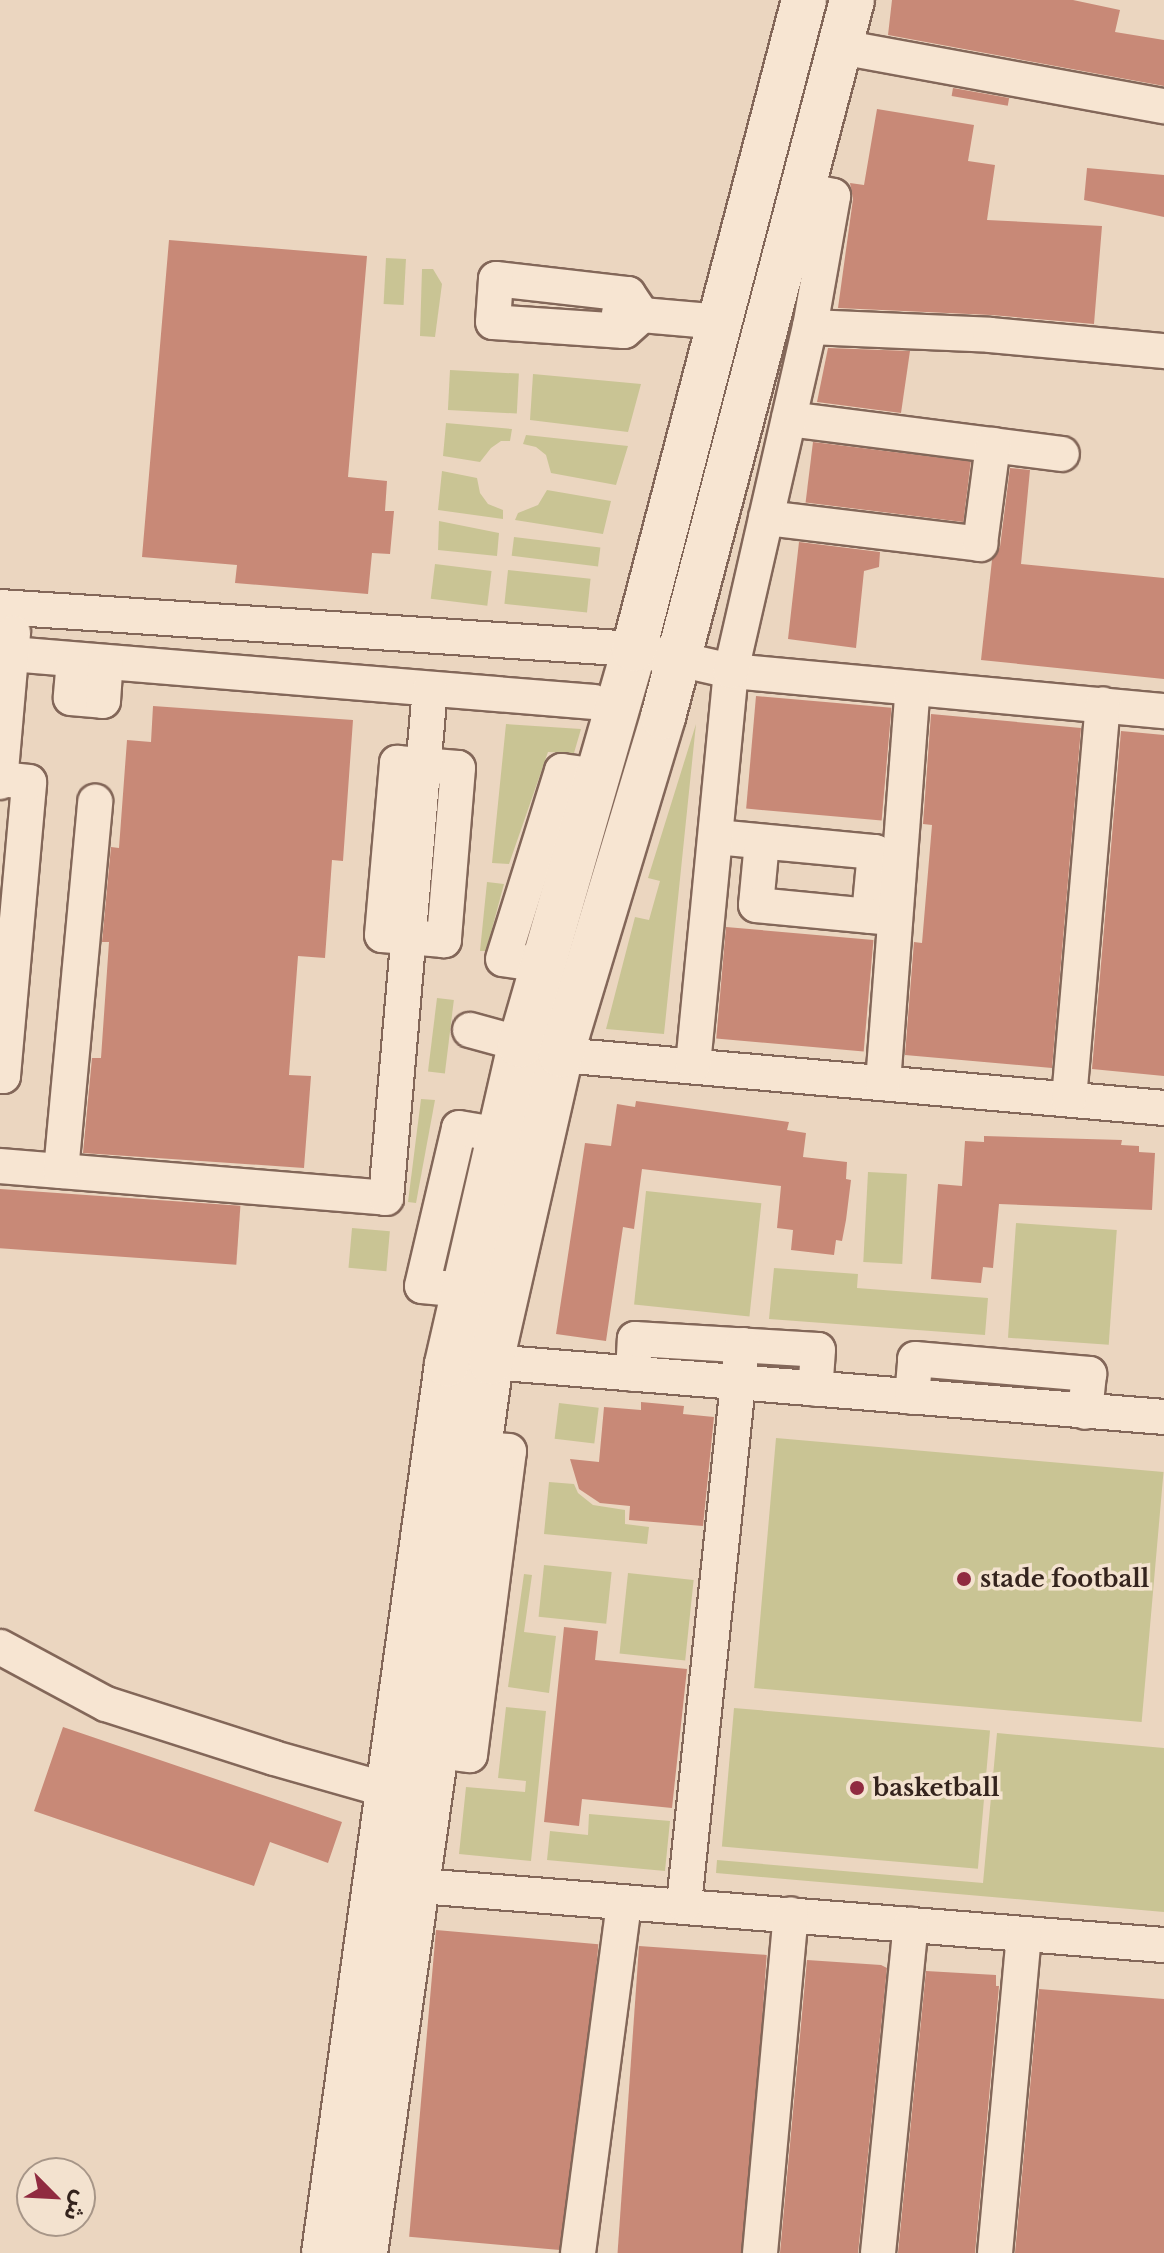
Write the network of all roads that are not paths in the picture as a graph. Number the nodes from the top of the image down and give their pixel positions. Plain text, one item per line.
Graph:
1 (804, 0) edge
2 (852, 0) edge
3 (841, 47) junction
4 (1164, 106) edge
5 (804, 190) junction
6 (484, 299) dead end
7 (722, 322) junction
8 (810, 327) junction
9 (1164, 351) edge
10 (789, 419) junction
11 (993, 445) junction
12 (1062, 454) dead end
13 (766, 518) junction
14 (7, 608) edge
15 (634, 649) junction
16 (11, 654) junction
17 (678, 658) junction
18 (731, 671) junction
19 (913, 688) junction
20 (430, 689) junction
21 (594, 702) dead end
22 (3, 703) edge
23 (1103, 704) junction
24 (1164, 711) edge
25 (424, 765) junction
26 (0, 780) edge
27 (95, 802) dead end
28 (716, 837) junction
29 (762, 842) junction
30 (883, 917) junction
31 (409, 937) junction
32 (470, 1030) dead end
33 (540, 1050) junction
34 (693, 1065) junction
35 (0, 1076) edge
36 (883, 1083) junction
37 (1069, 1099) junction
38 (1164, 1108) edge
39 (0, 1166) edge
40 (61, 1171) junction
41 (742, 1345) junction
42 (491, 1362) junction
43 (447, 1364) junction
44 (633, 1374) junction
45 (739, 1383) junction
46 (815, 1389) junction
47 (1164, 1417) edge
48 (0, 1647) edge
49 (387, 1790) junction
50 (374, 1882) junction
51 (417, 1886) junction
52 (624, 1903) junction
53 (684, 1904) junction
54 (791, 1914) junction
55 (911, 1925) junction
56 (1024, 1934) junction
57 (1164, 1945) edge
58 (324, 2253) edge
59 (365, 2253) edge
60 (578, 2253) edge
61 (760, 2253) edge
62 (878, 2253) edge
63 (995, 2253) edge

1 - 7 street
2 - 3 street
3 - 4 street
3 - 5 street
5 - 8 street
5 - 17 street
6 - 7 street
7 - 15 street
8 - 9 street
8 - 10 street
10 - 11 street
10 - 13 street
11 - 12 street
11 - 13 street
13 - 18 street
14 - 15 street
14 - 16 street
15 - 17 street
15 - 33 street
16 - 20 street
16 - 22 street
17 - 18 street
17 - 33 street
18 - 19 street
18 - 28 street
19 - 23 street
19 - 30 street
20 - 21 street
20 - 25 street
22 - 26 street
23 - 24 street
23 - 37 street
25 - 31 street
25 - 31 street
26 - 35 street
27 - 40 street
28 - 29 street
28 - 34 street
29 - 30 street
29 - 30 street
30 - 36 street
31 - 40 street
32 - 33 street
33 - 34 street
33 - 42 street
33 - 43 street
34 - 36 street
36 - 37 street
37 - 38 street
39 - 40 street
41 - 44 street
41 - 45 street
41 - 46 street
42 - 43 street
42 - 44 street
42 - 51 street
43 - 49 street
44 - 45 street
45 - 46 street
45 - 53 street
46 - 47 street
48 - 49 street
49 - 50 street
50 - 51 street
50 - 58 street
51 - 52 street
51 - 59 street
52 - 53 street
52 - 60 street
53 - 54 street
54 - 55 street
54 - 61 street
55 - 56 street
55 - 62 street
56 - 57 street
56 - 63 street

